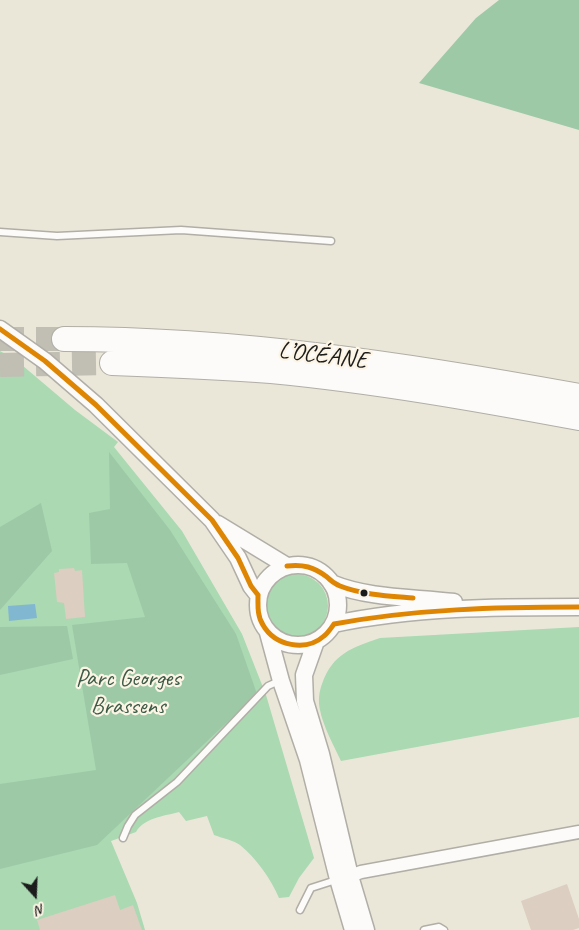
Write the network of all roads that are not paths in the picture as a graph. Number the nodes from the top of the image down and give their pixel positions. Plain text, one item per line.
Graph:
1 (0, 232) edge
2 (331, 241) dead end
3 (0, 329) edge
4 (64, 339) tunnel mouth
5 (112, 363) tunnel mouth
6 (579, 396) edge
7 (579, 418) edge
8 (212, 520) junction
9 (287, 566) junction
10 (331, 582) junction
11 (258, 595) junction
12 (497, 607) junction
13 (579, 608) edge
14 (334, 624) junction
15 (268, 633) junction
16 (316, 641) junction
17 (281, 680) junction
18 (579, 832) edge
19 (123, 838) dead end
20 (344, 878) junction
21 (300, 910) dead end
22 (353, 930) edge
23 (366, 930) edge
24 (424, 930) edge
25 (444, 930) edge

1 - 2 lane
3 - 8 street
4 - 6 highway, L’OCÉANE
5 - 7 highway, L’OCÉANE
8 - 9 street
8 - 11 street
9 - 10 street
9 - 11 street
10 - 12 street
10 - 14 street
11 - 15 street
12 - 13 street
12 - 14 street
14 - 16 street
15 - 16 street
15 - 17 street
16 - 20 street
17 - 19 lane
17 - 20 street
18 - 20 street
20 - 21 lane
20 - 22 street
20 - 23 street
24 - 25 lane

